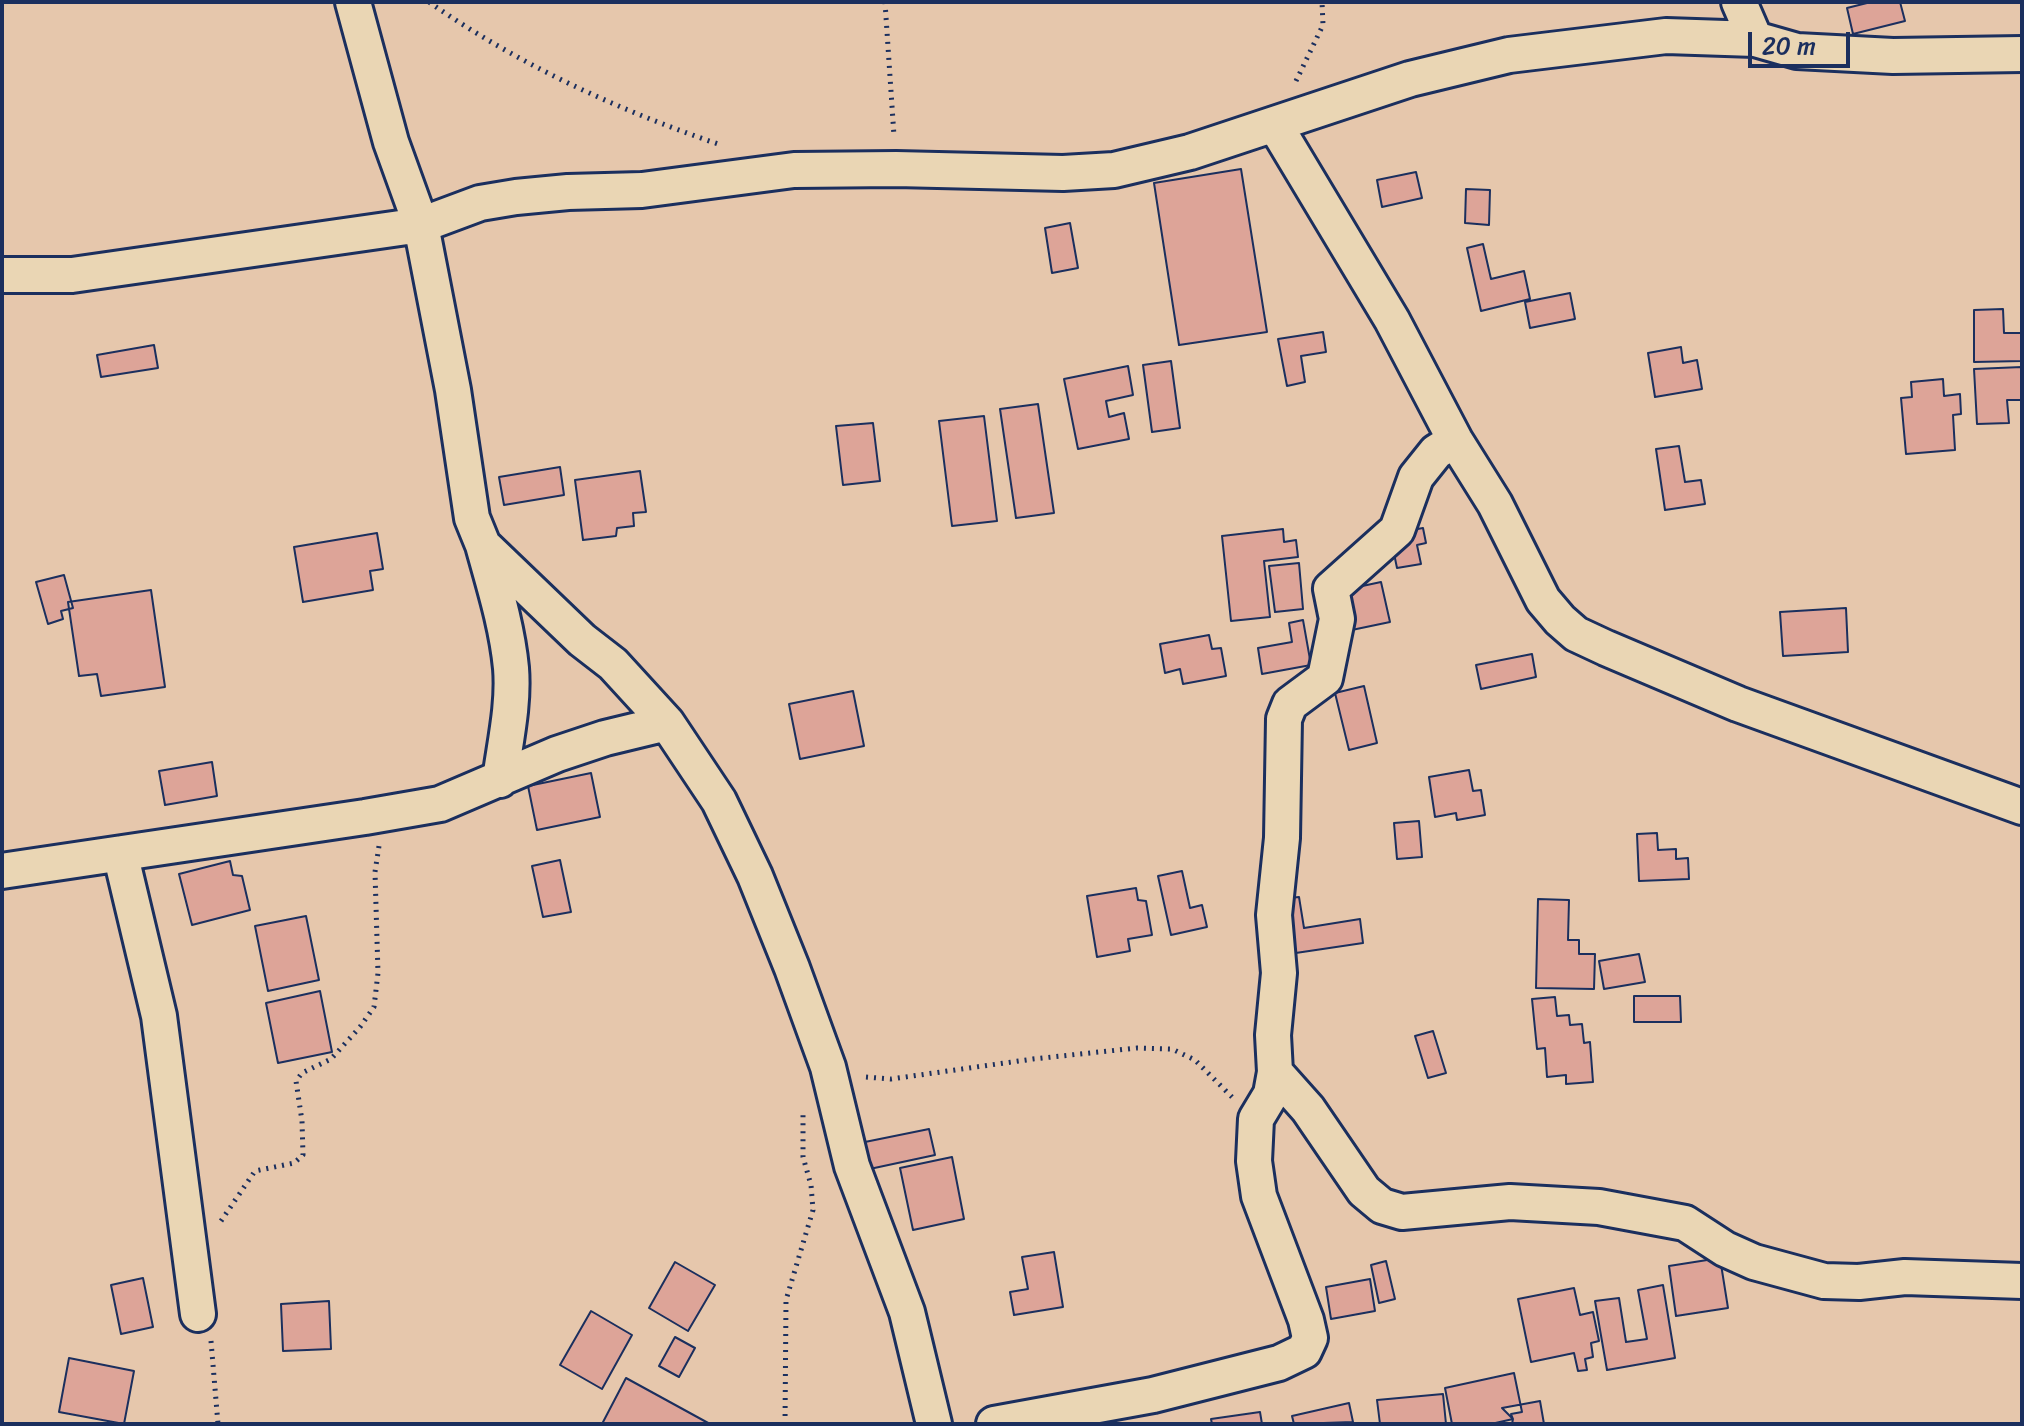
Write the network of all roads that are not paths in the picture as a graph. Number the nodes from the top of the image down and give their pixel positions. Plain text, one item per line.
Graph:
1 (353, 2) edge
2 (1739, 2) edge
3 (1755, 39) junction
4 (2022, 54) edge
5 (1275, 125) junction
6 (421, 225) junction
7 (2, 275) edge
8 (1455, 440) junction
9 (483, 545) junction
10 (667, 723) junction
11 (500, 780) junction
12 (2022, 807) edge
13 (123, 853) junction
14 (2, 871) edge
15 (1275, 1072) junction
16 (2022, 1281) edge
17 (204, 1325) road end
18 (934, 1424) edge
19 (994, 1424) edge

1 - 6 street
2 - 3 street
3 - 4 street
3 - 5 street
5 - 6 street
5 - 8 street
6 - 7 street
6 - 9 street
8 - 12 street
8 - 15 street
9 - 10 street
9 - 11 street
10 - 11 street
10 - 18 street
11 - 13 street
13 - 14 street
13 - 17 street
15 - 16 street
15 - 19 street

